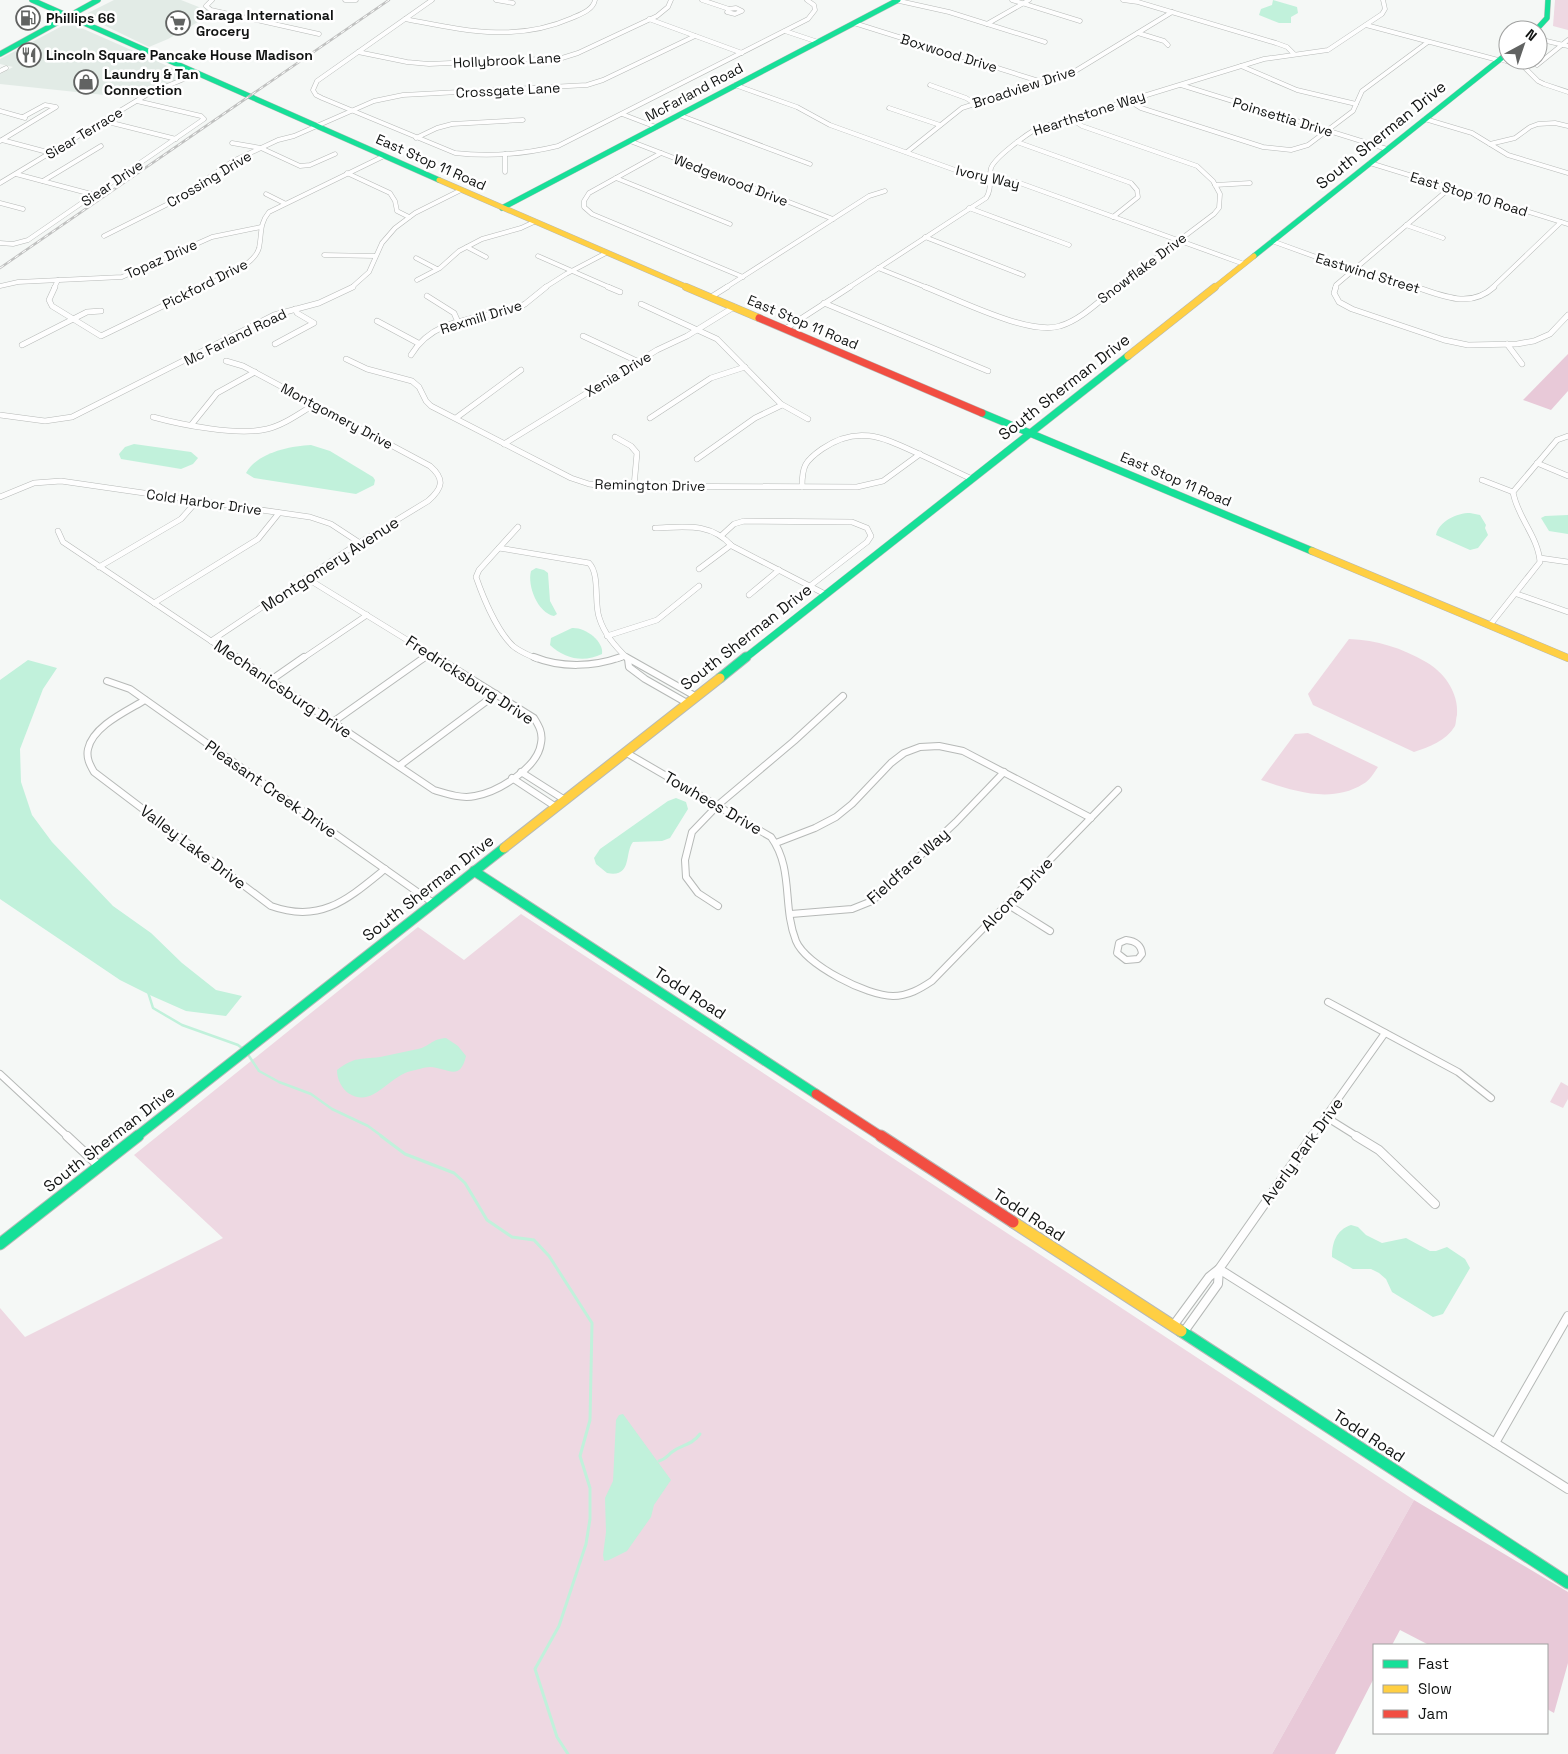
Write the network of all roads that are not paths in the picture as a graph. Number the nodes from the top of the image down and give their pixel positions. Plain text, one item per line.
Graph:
1 (32, 0) edge
2 (98, 0) edge
3 (212, 0) edge
4 (345, 0) edge
5 (355, 0) edge
6 (432, 0) edge
7 (496, 0) edge
8 (595, 0) edge
9 (671, 0) edge
10 (702, 0) edge
11 (807, 0) edge
12 (897, 0) edge
13 (1012, 0) edge
14 (1029, 0) edge
15 (1123, 0) edge
16 (1384, 0) edge
17 (1548, 0) edge
18 (513, 3) dead end
19 (1023, 4) junction
20 (729, 9) dead end
21 (1172, 12) junction
22 (69, 17) junction
23 (405, 19) junction
24 (649, 20) junction
25 (1545, 20) edge
26 (1080, 21) dead end
27 (854, 23) junction
28 (987, 24) junction
29 (1366, 25) junction
30 (785, 31) junction
31 (1138, 33) junction
32 (319, 34) dead end
33 (695, 36) junction
34 (1568, 40) edge
35 (818, 42) junction
36 (1045, 42) dead end
37 (1428, 42) junction
38 (1548, 42) edge
39 (1168, 45) dead end
40 (1562, 45) junction
41 (1568, 46) edge
42 (358, 52) junction
43 (742, 53) junction
44 (0, 54) edge
45 (1294, 54) junction
46 (1548, 56) edge
47 (1498, 60) joint
48 (1241, 66) junction
49 (0, 67) edge
50 (1522, 70) edge
51 (0, 72) edge
52 (196, 74) junction
53 (1044, 82) junction
54 (1180, 84) junction
55 (735, 85) junction
56 (930, 85) dead end
57 (1568, 92) edge
58 (1128, 100) junction
59 (138, 101) junction
60 (974, 103) junction
61 (1356, 104) junction
62 (889, 108) dead end
63 (0, 111) edge
64 (352, 111) junction
65 (622, 114) junction
66 (679, 115) junction
67 (23, 117) junction
68 (1070, 118) junction
69 (1425, 119) junction
70 (36, 120) junction
71 (523, 120) dead end
72 (104, 121) junction
73 (940, 125) junction
74 (1568, 126) edge
75 (317, 127) junction
76 (656, 127) junction
77 (1328, 131) junction
78 (416, 138) junction
79 (176, 139) junction
80 (1, 141) edge
81 (630, 141) junction
82 (1017, 142) junction
83 (232, 143) dead end
84 (1490, 144) junction
85 (101, 146) dead end
86 (261, 148) junction
87 (1387, 149) junction
88 (907, 152) junction
89 (51, 153) junction
90 (661, 153) junction
91 (335, 154) dead end
92 (505, 154) junction
93 (384, 156) junction
94 (1370, 163) junction
95 (810, 164) dead end
96 (505, 172) dead end
97 (1568, 173) edge
98 (16, 174) junction
99 (347, 174) junction
100 (616, 178) junction
101 (991, 178) junction
102 (43, 181) junction
103 (0, 183) edge
104 (1250, 183) dead end
105 (1215, 184) junction
106 (1450, 188) junction
107 (461, 190) junction
108 (885, 190) dead end
109 (95, 194) junction
110 (266, 194) dead end
111 (0, 203) edge
112 (284, 203) junction
113 (502, 208) junction
114 (969, 208) junction
115 (23, 209) dead end
116 (1113, 216) junction
117 (409, 217) junction
118 (833, 219) junction
119 (534, 222) junction
120 (1561, 222) junction
121 (730, 224) dead end
122 (1568, 224) edge
123 (1406, 225) junction
124 (261, 228) junction
125 (104, 236) dead end
126 (925, 238) junction
127 (1443, 238) dead end
128 (1179, 240) junction
129 (1272, 241) junction
130 (0, 243) edge
131 (1069, 245) dead end
132 (466, 247) junction
133 (606, 253) junction
134 (324, 255) dead end
135 (376, 256) junction
136 (538, 256) dead end
137 (486, 257) dead end
138 (416, 258) dead end
139 (1244, 264) junction
140 (878, 268) junction
141 (437, 269) junction
142 (573, 271) junction
143 (1354, 271) junction
144 (1023, 275) dead end
145 (743, 277) junction
146 (58, 280) junction
147 (417, 280) dead end
148 (0, 286) edge
149 (620, 292) dead end
150 (427, 296) dead end
151 (711, 297) junction
152 (824, 303) junction
153 (641, 304) dead end
154 (734, 307) junction
155 (295, 309) junction
156 (102, 311) dead end
157 (1568, 315) edge
158 (74, 320) junction
159 (377, 321) dead end
160 (458, 322) junction
161 (698, 329) junction
162 (785, 329) junction
163 (583, 336) dead end
164 (275, 344) dead end
165 (418, 344) junction
166 (1507, 344) junction
167 (22, 345) dead end
168 (411, 355) dead end
169 (346, 359) dead end
170 (226, 361) dead end
171 (639, 362) junction
172 (1522, 364) dead end
173 (745, 367) junction
174 (521, 370) dead end
175 (988, 371) dead end
176 (255, 372) junction
177 (315, 404) junction
178 (782, 405) junction
179 (0, 415) edge
180 (153, 417) dead end
181 (456, 418) junction
182 (650, 418) dead end
183 (808, 419) dead end
184 (192, 424) junction
185 (1031, 434) junction
186 (1568, 436) edge
187 (615, 437) dead end
188 (504, 444) junction
189 (920, 454) junction
190 (698, 459) dead end
191 (1537, 463) junction
192 (1568, 476) edge
193 (972, 479) junction
194 (1482, 480) dead end
195 (441, 482) joint
196 (634, 486) junction
197 (802, 487) junction
198 (1513, 492) junction
199 (0, 497) edge
200 (197, 501) junction
201 (279, 513) junction
202 (518, 527) dead end
203 (654, 528) dead end
204 (58, 531) dead end
205 (722, 535) junction
206 (360, 542) junction
207 (731, 545) junction
208 (499, 548) junction
209 (1540, 558) junction
210 (1568, 562) edge
211 (99, 567) junction
212 (699, 569) dead end
213 (779, 570) junction
214 (308, 579) junction
215 (699, 586) dead end
216 (810, 586) junction
217 (825, 594) junction
218 (1516, 594) junction
219 (749, 595) dead end
220 (154, 603) junction
221 (1568, 612) edge
222 (367, 616) junction
223 (1490, 625) junction
224 (607, 636) junction
225 (211, 641) junction
226 (430, 654) junction
227 (627, 658) junction
228 (1568, 658) edge
229 (270, 680) junction
230 (107, 681) dead end
231 (496, 694) junction
232 (695, 696) junction
233 (843, 696) dead end
234 (145, 700) junction
235 (687, 702) junction
236 (333, 722) junction
237 (937, 745) joint
238 (625, 752) junction
239 (399, 766) junction
240 (521, 772) junction
241 (1004, 772) junction
242 (512, 778) junction
243 (1118, 790) dead end
244 (565, 800) junction
245 (718, 805) junction
246 (556, 807) junction
247 (1091, 818) junction
248 (776, 843) junction
249 (385, 869) junction
250 (474, 871) junction
251 (433, 903) junction
252 (1007, 904) junction
253 (718, 906) dead end
254 (791, 914) junction
255 (1050, 931) dead end
256 (912, 992) joint
257 (1328, 1002) dead end
258 (1385, 1033) junction
259 (0, 1074) edge
260 (1491, 1098) dead end
261 (1326, 1117) junction
262 (99, 1166) junction
263 (1435, 1204) dead end
264 (0, 1244) edge
265 (1219, 1269) junction
266 (1568, 1316) edge
267 (1172, 1326) junction
268 (1183, 1333) junction
269 (1495, 1443) junction
270 (1568, 1488) edge
271 (1568, 1583) edge

1 - 22 street, East Stop 11 Road
2 - 22 street
3 - 32 street
4 - 5 street
6 - 23 street
7 - 18 street
8 - 23 street
9 - 24 street, Hollybrook Lane
10 - 20 street
11 - 30 street
12 - 27 street, McFarland Road
12 - 28 street
13 - 19 street
14 - 19 street
15 - 21 street
16 - 29 street, Hearthstone Way
17 - 25 street
19 - 26 street
19 - 28 street
21 - 31 street, Broadview Drive
21 - 45 street
22 - 44 street
22 - 52 street, East Stop 11 Road
23 - 42 street
24 - 33 street
24 - 42 street, Hollybrook Lane
27 - 35 street, McFarland Road
27 - 53 street, Boxwood Drive
28 - 36 street
29 - 37 street
29 - 45 street, Hearthstone Way
30 - 35 street
30 - 43 street
31 - 39 street
31 - 53 street, Broadview Drive
33 - 43 street
33 - 64 street, Crossgate Lane
34 - 40 street
35 - 55 street, McFarland Road
37 - 47 street
37 - 61 street
38 - 40 street
40 - 41 street
40 - 46 street
42 - 64 street
43 - 65 street
45 - 48 street, Hearthstone Way
47 - 69 street, South Sherman Drive
48 - 54 street, Hearthstone Way
48 - 61 street
49 - 51 street
50 - 57 street
52 - 59 street, Siear Terrace
52 - 75 street, East Stop 11 Road
53 - 60 street, Broadview Drive
54 - 58 street, Hearthstone Way
54 - 77 street, Poinsettia Drive
55 - 66 street, McFarland Road
55 - 88 street, Ivory Way
56 - 60 street
58 - 68 street, Hearthstone Way
58 - 77 street
59 - 72 street, Siear Terrace
59 - 79 street, Siear Drive
60 - 73 street, Broadview Drive
61 - 77 street
62 - 73 street
63 - 67 street
64 - 75 street, Crossgate Lane
64 - 78 street
65 - 76 street
65 - 92 street
66 - 76 street, McFarland Road
66 - 95 street
67 - 70 street
67 - 70 street
68 - 82 street, Hearthstone Way
68 - 105 street
69 - 84 street
69 - 87 street, South Sherman Drive
70 - 80 street
71 - 78 street
72 - 79 street
72 - 89 street, Siear Terrace
73 - 88 street, Broadview Drive
74 - 84 street
75 - 86 street, Crossing Drive
75 - 93 street, East Stop 11 Road
76 - 81 street, McFarland Road
77 - 87 street, Poinsettia Drive
78 - 92 street
79 - 109 street, Siear Drive
80 - 89 street
81 - 90 street, Wedgewood Drive
81 - 113 street, McFarland Road
82 - 101 street, Hearthstone Way
82 - 116 street
83 - 86 street
84 - 97 street
85 - 102 street
86 - 91 street
86 - 125 street, Crossing Drive
87 - 94 street, South Sherman Drive
88 - 101 street, Ivory Way
89 - 98 street, Siear Terrace
90 - 100 street
90 - 118 street, Wedgewood Drive
92 - 96 street
93 - 99 street, Pickford Drive
93 - 107 street, East Stop 11 Road
94 - 106 street, East Stop 10 Road
94 - 129 street, South Sherman Drive
98 - 102 street
98 - 103 street, Siear Terrace
99 - 112 street, Pickford Drive
99 - 117 street
100 - 121 street
100 - 145 street
101 - 114 street, Hearthstone Way
101 - 116 street, Ivory Way
102 - 109 street
104 - 105 street
105 - 128 street, Snowflake Drive
106 - 120 street, East Stop 10 Road
106 - 123 street
107 - 113 street, East Stop 11 Road
107 - 117 street, Mc Farland Road
108 - 118 street
109 - 130 street, Siear Drive
110 - 112 street
111 - 115 street
112 - 124 street, Pickford Drive
113 - 119 street, East Stop 11 Road
114 - 126 street, Hearthstone Way
114 - 131 street
116 - 128 street, Ivory Way
117 - 135 street, Mc Farland Road
118 - 145 street
119 - 132 street
119 - 133 street, East Stop 11 Road
120 - 122 street, East Stop 10 Road
120 - 143 street, Eastwind Street
123 - 127 street
123 - 143 street
124 - 146 street, Topaz Drive
124 - 158 street, Pickford Drive
126 - 140 street, Hearthstone Way
126 - 144 street
128 - 139 street, Ivory Way
128 - 140 street, Snowflake Drive
129 - 139 street, South Sherman Drive
129 - 143 street, Eastwind Street
132 - 137 street
132 - 141 street
133 - 142 street, Rexmill Drive
133 - 151 street, East Stop 11 Road
134 - 135 street
135 - 155 street, Mc Farland Road
136 - 142 street
138 - 141 street
139 - 185 street, South Sherman Drive
140 - 152 street, Hearthstone Way
141 - 147 street
142 - 149 street
142 - 160 street, Rexmill Drive
143 - 166 street
145 - 151 street
146 - 148 street, Topaz Drive
146 - 158 street
150 - 160 street
151 - 154 street, East Stop 11 Road
152 - 162 street, Hearthstone Way
152 - 175 street
153 - 161 street
154 - 161 street, Xenia Drive
154 - 162 street, East Stop 11 Road
155 - 164 street
155 - 179 street, Mc Farland Road
156 - 158 street
157 - 166 street
158 - 167 street
159 - 165 street
160 - 165 street, Rexmill Drive
161 - 171 street, Xenia Drive
161 - 173 street
162 - 185 street, East Stop 11 Road
163 - 171 street
165 - 168 street, Rexmill Drive
166 - 172 street
169 - 181 street, Remington Drive
170 - 176 street, Montgomery Drive
171 - 188 street, Xenia Drive
173 - 178 street
173 - 182 street
174 - 181 street
176 - 177 street, Montgomery Drive
176 - 184 street
177 - 184 street
177 - 195 street, Montgomery Drive
178 - 183 street
178 - 190 street
180 - 184 street
181 - 188 street, Remington Drive
185 - 193 street, South Sherman Drive
185 - 223 street, East Stop 11 Road
186 - 191 street
187 - 196 street
188 - 196 street, Remington Drive
189 - 193 street
189 - 197 street, Remington Drive
189 - 197 street
191 - 192 street
191 - 198 street
193 - 217 street, South Sherman Drive
194 - 198 street
195 - 206 street, Montgomery Avenue
196 - 197 street, Remington Drive
198 - 209 street
199 - 200 street, Cold Harbor Drive
200 - 201 street, Cold Harbor Drive
200 - 211 street
201 - 206 street, Cold Harbor Drive
201 - 220 street
202 - 208 street
203 - 205 street
204 - 211 street, Mechanicsburg Drive
205 - 207 street
205 - 216 street
206 - 214 street, Montgomery Avenue
207 - 212 street
207 - 213 street
208 - 224 street
208 - 227 street
209 - 210 street
209 - 218 street
211 - 220 street, Mechanicsburg Drive
213 - 216 street
213 - 219 street
214 - 222 street, Fredricksburg Drive
214 - 225 street, Montgomery Avenue
215 - 224 street
216 - 217 street
217 - 232 street, South Sherman Drive
218 - 221 street
218 - 223 street
220 - 225 street, Mechanicsburg Drive
222 - 226 street, Fredricksburg Drive
222 - 229 street
223 - 228 street, East Stop 11 Road
224 - 227 street
225 - 229 street, Mechanicsburg Drive
226 - 231 street, Fredricksburg Drive
226 - 236 street
227 - 232 street
227 - 235 street
229 - 236 street, Mechanicsburg Drive
230 - 234 street, Pleasant Creek Drive
231 - 239 street
231 - 240 street, Fredricksburg Drive
232 - 235 street, South Sherman Drive
233 - 245 street
234 - 249 street, Pleasant Creek Drive
234 - 249 street, Valley Lake Drive
235 - 238 street, South Sherman Drive
236 - 239 street, Mechanicsburg Drive
237 - 241 street
237 - 248 street
238 - 244 street, South Sherman Drive
238 - 245 street, Towhees Drive
239 - 242 street, Mechanicsburg Drive
240 - 242 street, Mechanicsburg Drive
240 - 244 street
241 - 247 street
241 - 254 street, Fieldfare Way
242 - 246 street
243 - 247 street, Alcona Drive
244 - 246 street, South Sherman Drive
245 - 248 street, Towhees Drive
245 - 253 street
246 - 250 street, South Sherman Drive
247 - 252 street, Alcona Drive
248 - 254 street, Towhees Drive
249 - 251 street, Pleasant Creek Drive
250 - 251 street, South Sherman Drive
250 - 267 street, Todd Road
251 - 262 street, South Sherman Drive
252 - 255 street
252 - 256 street, Alcona Drive
254 - 256 street, Towhees Drive
257 - 258 street
258 - 260 street
258 - 261 street, Averly Park Drive
259 - 262 street
261 - 263 street
261 - 265 street, Averly Park Drive
262 - 264 street, South Sherman Drive
265 - 267 street, Averly Park Drive
265 - 268 street, Averly Park Drive
265 - 269 street
266 - 269 street
267 - 268 street, Todd Road
268 - 271 street, Todd Road
269 - 270 street

